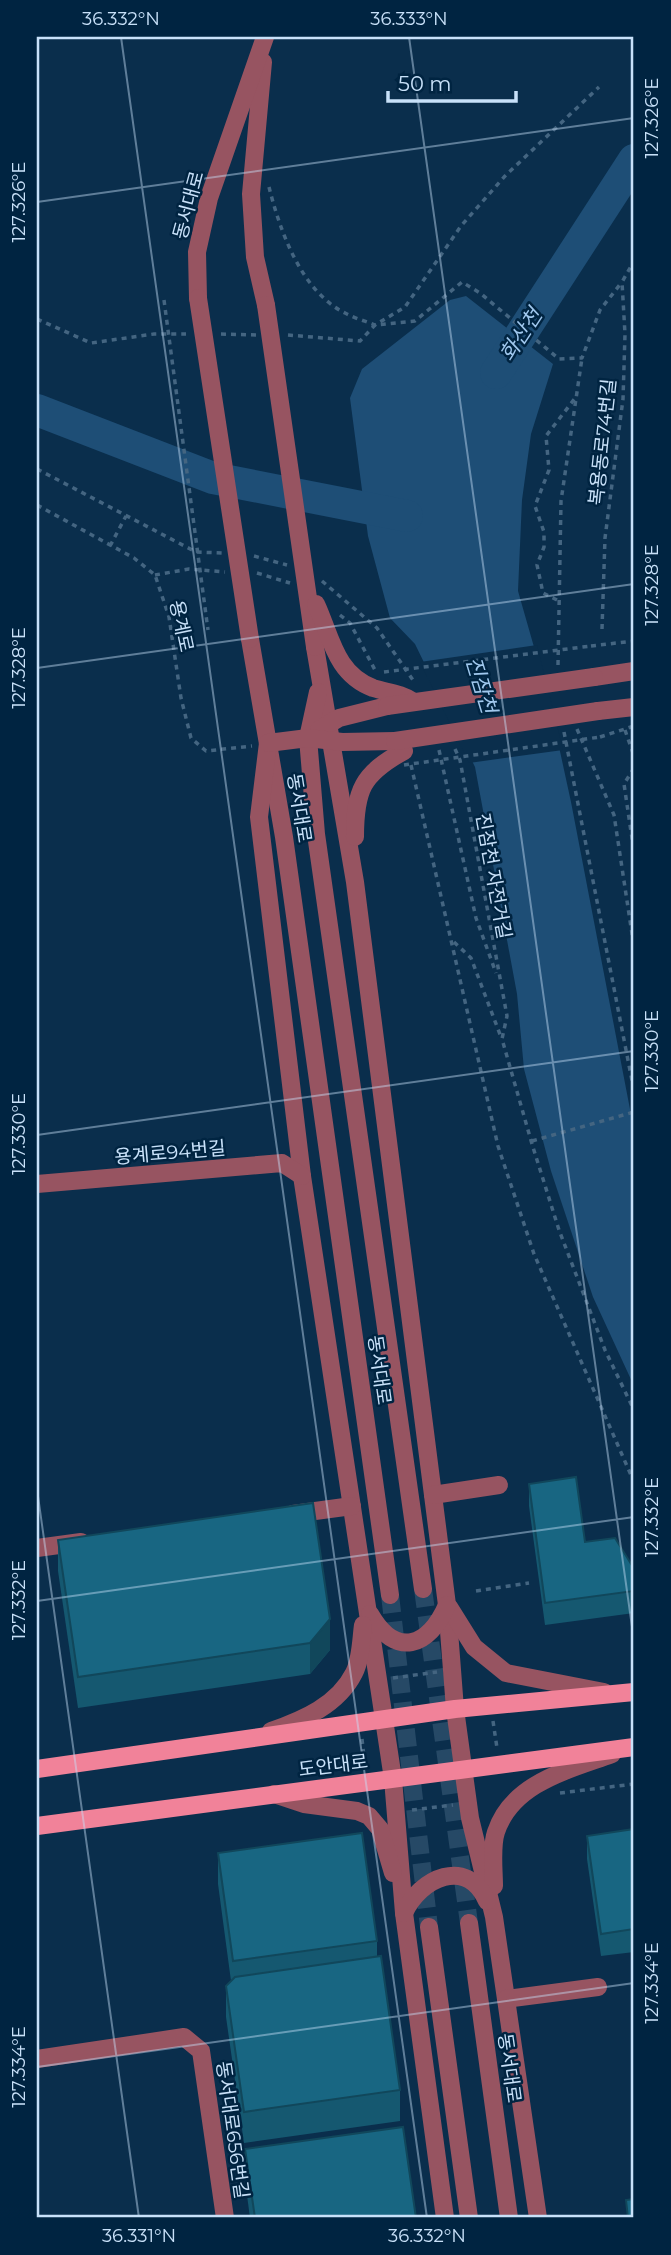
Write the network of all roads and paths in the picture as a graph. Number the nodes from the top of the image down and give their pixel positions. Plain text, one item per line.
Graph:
1 (265, 37) edge
2 (598, 87) dead end
3 (267, 178) dead end
4 (634, 261) edge
5 (622, 282) junction
6 (480, 293) dead end
7 (164, 300) dead end
8 (577, 396) dead end
9 (37, 469) edge
10 (37, 505) edge
11 (126, 516) junction
12 (110, 546) junction
13 (234, 554) dead end
14 (247, 554) dead end
15 (231, 572) dead end
16 (252, 573) dead end
17 (155, 575) junction
18 (306, 579) junction
19 (557, 600) dead end
20 (330, 606) dead end
21 (602, 629) dead end
22 (208, 630) dead end
23 (634, 641) edge
24 (368, 669) dead end
25 (634, 671) edge
26 (377, 675) dead end
27 (321, 682) junction
28 (417, 697) junction
29 (634, 706) edge
30 (634, 726) edge
31 (576, 727) dead end
32 (625, 730) junction
33 (328, 732) junction
34 (308, 738) junction
35 (451, 741) dead end
36 (268, 743) junction
37 (437, 744) dead end
38 (403, 753) junction
39 (634, 756) edge
40 (634, 768) edge
41 (634, 852) edge
42 (355, 882) junction
43 (453, 941) junction
44 (634, 947) edge
45 (499, 978) junction
46 (502, 1039) junction
47 (634, 1112) edge
48 (531, 1141) junction
49 (302, 1176) junction
50 (37, 1184) edge
51 (634, 1410) edge
52 (634, 1482) edge
53 (499, 1485) dead end
54 (433, 1495) junction
55 (352, 1506) junction
56 (270, 1517) edge
57 (105, 1539) edge
58 (37, 1548) edge
59 (529, 1583) dead end
60 (423, 1589) tunnel mouth
61 (476, 1591) dead end
62 (390, 1595) tunnel mouth
63 (447, 1605) junction
64 (366, 1608) junction
65 (453, 1670) junction
66 (377, 1680) junction
67 (634, 1692) edge
68 (611, 1693) junction
69 (491, 1705) junction
70 (455, 1709) junction
71 (384, 1719) junction
72 (360, 1722) junction
73 (260, 1735) junction
74 (631, 1748) edge
75 (500, 1766) junction
76 (37, 1769) edge
77 (464, 1771) junction
78 (393, 1779) junction
79 (368, 1782) junction
80 (634, 1784) edge
81 (560, 1793) dead end
82 (273, 1794) junction
83 (468, 1803) junction
84 (396, 1812) junction
85 (37, 1826) edge
86 (404, 1913) junction
87 (494, 1917) junction
88 (469, 1923) tunnel mouth
89 (429, 1927) tunnel mouth
90 (598, 1987) dead end
91 (506, 1999) junction
92 (37, 2059) edge
93 (225, 2218) edge
94 (445, 2218) edge
95 (469, 2218) edge
96 (509, 2218) edge
97 (538, 2218) edge

1 - 18 street, 동서대로, bridge
1 - 36 street, 동서대로, bridge
2 - 3 path
4 - 5 path
5 - 6 path
5 - 21 path, 복용동로74번길
7 - 22 path, bridge
8 - 19 path
9 - 11 path
10 - 12 path
11 - 12 path
11 - 13 path
12 - 17 path
14 - 18 path
15 - 17 path
16 - 18 path
17 - 36 path, 용계로
18 - 27 street, 동서대로, bridge
18 - 28 path
18 - 28 street, bridge
20 - 26 path
23 - 24 path, bridge
25 - 28 street, bridge
27 - 33 street, 동서대로
27 - 34 street, 동서대로
28 - 33 street, bridge
29 - 38 street, bridge
30 - 32 path
31 - 44 path
32 - 38 path, bridge
32 - 39 path
33 - 34 street
33 - 38 street
33 - 42 street, 동서대로
34 - 36 street
34 - 60 street, 동서대로
35 - 45 path, 진잠천 자전거길
36 - 49 street
36 - 62 street, 동서대로
37 - 45 path
38 - 42 street
38 - 43 path
40 - 41 path
42 - 54 street
43 - 46 path
43 - 52 path
45 - 46 path, 진잠천 자전거길
46 - 48 path, 진잠천 자전거길
47 - 48 path
48 - 51 path, 진잠천 자전거길
49 - 50 street, 용계로94번길
49 - 55 street
53 - 54 street
54 - 63 street
55 - 56 street
55 - 64 street
57 - 58 street
59 - 61 path
63 - 64 street
63 - 65 street
63 - 68 street
64 - 66 street
64 - 73 street
65 - 66 path
65 - 70 street
66 - 71 street
67 - 68 main road, 도안대로
68 - 69 main road, 도안대로
69 - 70 main road, 도안대로
69 - 75 path
70 - 71 main road, 도안대로
70 - 77 street
71 - 72 main road, 도안대로
71 - 78 street
72 - 73 main road, 도안대로
72 - 79 path
73 - 76 main road, 도안대로
74 - 75 main road, 도안대로
74 - 87 street
75 - 77 main road, 도안대로
77 - 78 main road, 도안대로
77 - 83 street
78 - 79 main road, 도안대로
78 - 84 street
79 - 82 main road, 도안대로
80 - 81 path
82 - 85 main road, 도안대로
82 - 86 street
83 - 84 path
83 - 87 street
84 - 86 street
86 - 87 street
86 - 94 street
87 - 91 street
88 - 96 street, 동서대로
89 - 95 street
90 - 91 street
91 - 97 street
92 - 93 street, 동서대로656번길

